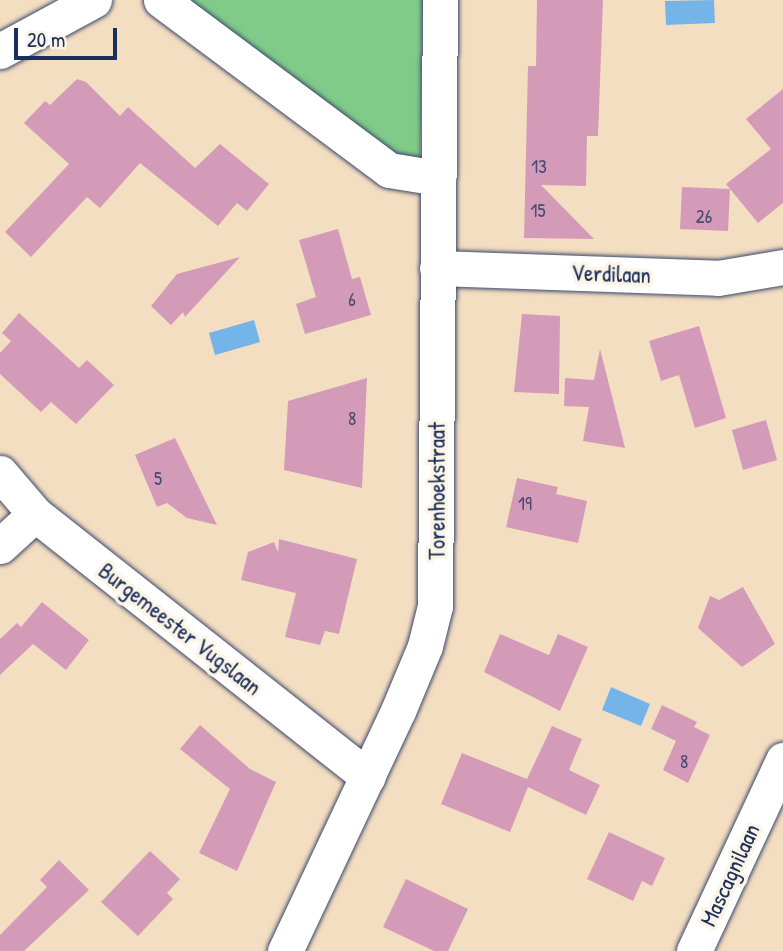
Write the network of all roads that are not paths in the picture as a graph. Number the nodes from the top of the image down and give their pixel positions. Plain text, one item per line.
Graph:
1 (94, 0) edge
2 (161, 0) edge
3 (440, 0) edge
4 (0, 51) edge
5 (438, 178) junction
6 (783, 267) edge
7 (437, 268) junction
8 (0, 473) edge
9 (35, 514) junction
10 (0, 546) edge
11 (783, 760) edge
12 (368, 777) junction
13 (285, 951) edge
14 (694, 951) edge

1 - 4 street
2 - 5 street
3 - 5 street, Torenhoekstraat
5 - 7 street, Torenhoekstraat
6 - 7 street, Verdilaan
7 - 12 street, Torenhoekstraat
8 - 9 street, Burgemeester Vugslaan
9 - 10 street
9 - 12 street, Burgemeester Vugslaan
11 - 14 street, Mascagnilaan
12 - 13 street, Torenhoekstraat

